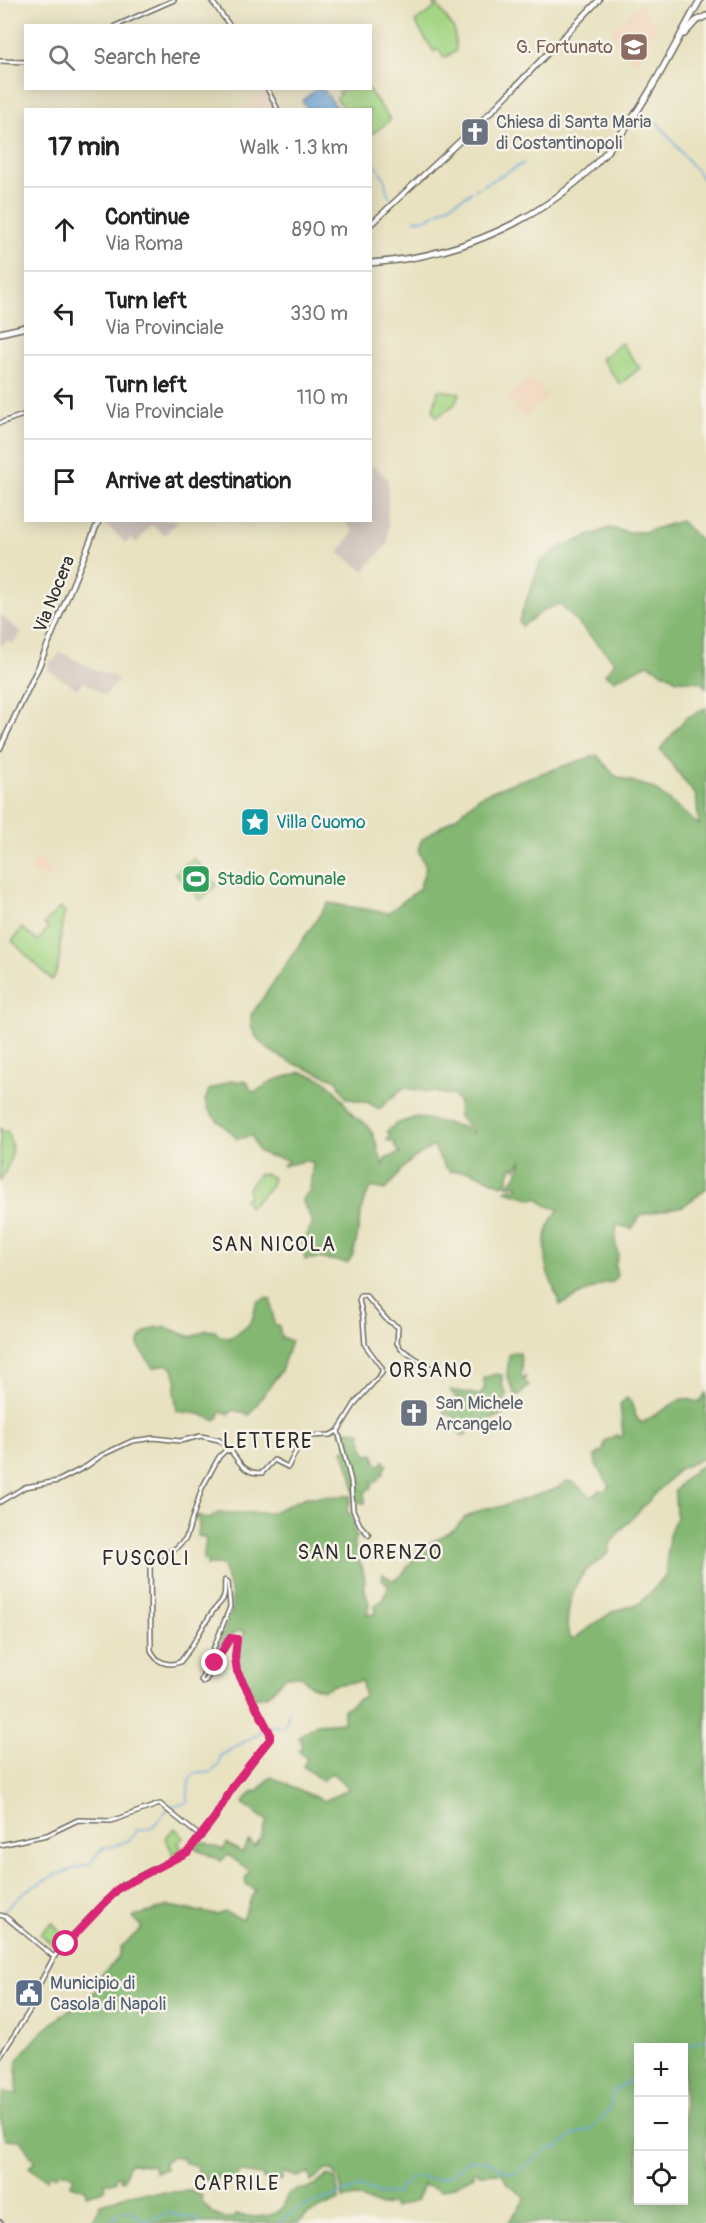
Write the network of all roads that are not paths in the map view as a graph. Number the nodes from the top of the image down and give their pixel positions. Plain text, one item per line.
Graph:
1 (174, 0) edge
2 (211, 0) edge
3 (599, 0) edge
4 (699, 0) edge
5 (706, 3) edge
6 (706, 16) edge
7 (120, 24) edge
8 (229, 24) edge
9 (0, 61) edge
10 (24, 62) edge
11 (662, 68) junction
12 (268, 90) edge
13 (276, 108) edge
14 (372, 223) edge
15 (372, 261) edge
16 (372, 261) edge
17 (24, 325) edge
18 (0, 331) edge
19 (24, 415) edge
20 (0, 423) edge
21 (98, 522) edge
22 (0, 748) edge
23 (431, 1368) dead end
24 (338, 1431) junction
25 (228, 1449) junction
26 (0, 1502) edge
27 (369, 1534) dead end
28 (201, 1837) junction
29 (0, 1844) edge
30 (1, 1916) edge
31 (54, 1957) junction
32 (0, 2057) edge

1 - 7 street
2 - 8 street
3 - 14 main road
4 - 5 street
4 - 11 highway
4 - 15 highway
6 - 11 highway
9 - 10 street
11 - 16 highway
12 - 13 street
17 - 18 highway
19 - 20 street
21 - 22 main road, Via Nocera
23 - 24 street
24 - 25 street
24 - 27 street
25 - 26 street
25 - 28 street
28 - 29 street
28 - 31 street
30 - 31 street
31 - 32 street

